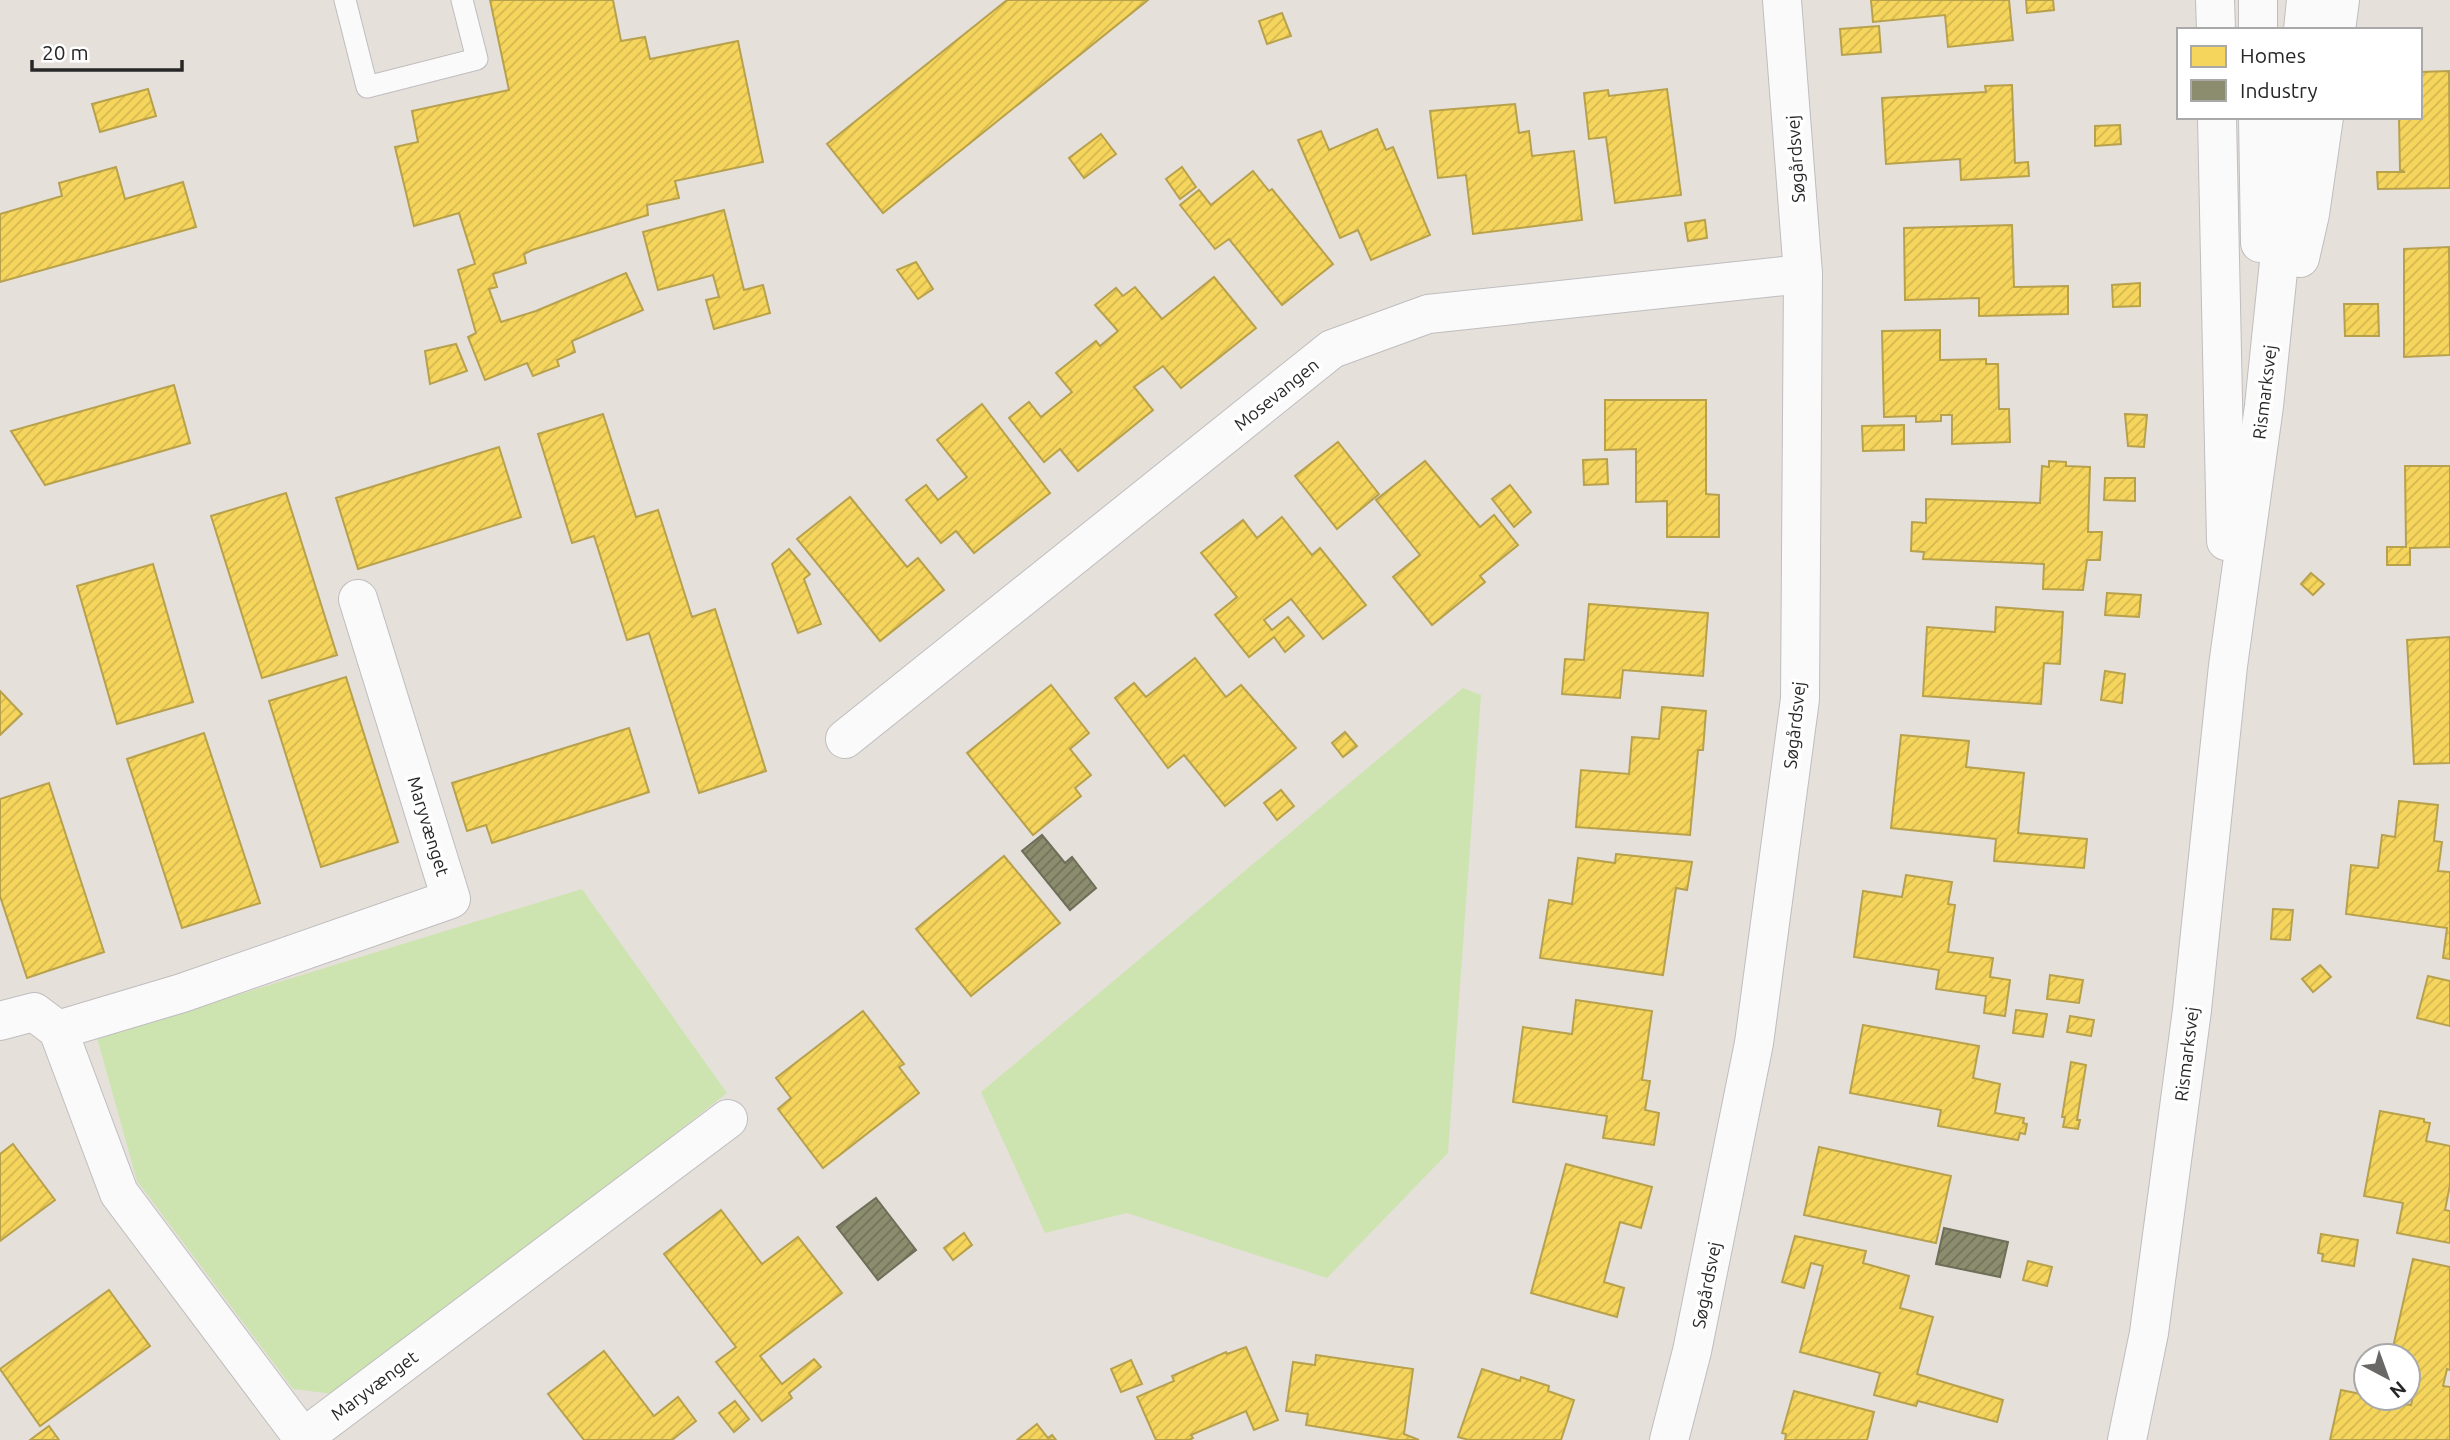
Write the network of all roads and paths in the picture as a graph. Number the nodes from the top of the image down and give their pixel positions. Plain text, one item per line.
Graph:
1 (345, 0) edge
2 (462, 0) edge
3 (1782, 0) edge
4 (2215, 0) edge
5 (2258, 0) edge
6 (2306, 0) edge
7 (2340, 0) edge
8 (2216, 28) edge
9 (2258, 28) edge
10 (2303, 28) edge
11 (2336, 28) edge
12 (2217, 119) edge
13 (2258, 119) edge
14 (2294, 119) edge
15 (2324, 119) edge
16 (1803, 274) junction
17 (2263, 406) junction
18 (358, 598) dead end
19 (2228, 666) junction
20 (845, 738) dead end
21 (0, 1021) edge
22 (58, 1031) junction
23 (728, 1119) dead end
24 (1669, 1440) edge
25 (2127, 1440) edge

1 - 2 lane
3 - 16 street, Søgårdsvej
4 - 8 street
5 - 9 street
6 - 10 street
7 - 11 street
12 - 19 street, Rismarksvej
13 - 17 street
14 - 17 street, Rismarksvej
15 - 17 street
16 - 20 street, Mosevangen
16 - 24 street, Søgårdsvej
17 - 19 street, Rismarksvej
18 - 22 street, Maryvænget
19 - 25 street, Rismarksvej
21 - 22 street
22 - 23 street, Maryvænget

